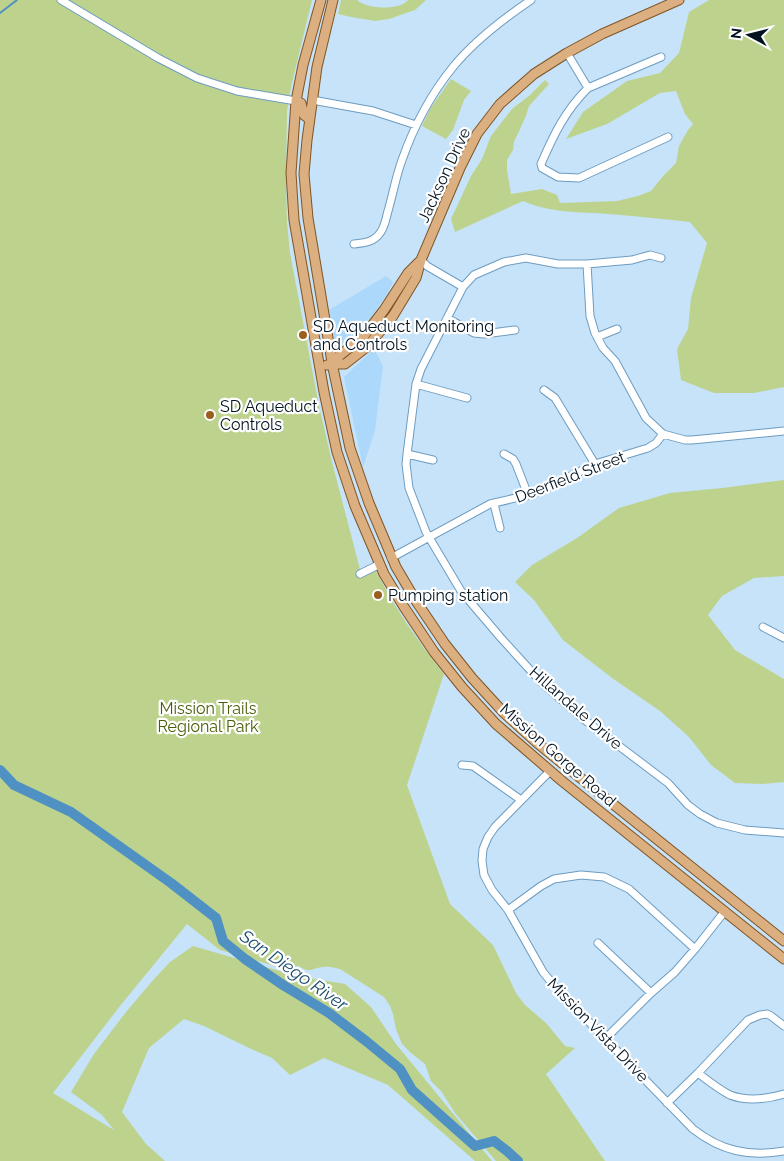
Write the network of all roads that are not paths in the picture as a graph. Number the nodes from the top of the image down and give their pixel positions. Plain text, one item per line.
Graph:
1 (61, 0) edge
2 (321, 0) edge
3 (333, 0) edge
4 (531, 0) edge
5 (679, 0) edge
6 (669, 2) edge
7 (567, 53) junction
8 (661, 57) dead end
9 (588, 88) junction
10 (296, 100) junction
11 (312, 100) junction
12 (309, 119) junction
13 (416, 125) junction
14 (668, 137) dead end
15 (354, 244) dead end
16 (661, 258) dead end
17 (421, 260) junction
18 (587, 264) junction
19 (463, 287) junction
20 (447, 318) junction
21 (617, 329) dead end
22 (515, 330) dead end
23 (597, 337) junction
24 (333, 364) junction
25 (320, 368) junction
26 (416, 384) junction
27 (544, 390) dead end
28 (467, 398) dead end
29 (784, 431) edge
30 (663, 434) junction
31 (407, 454) junction
32 (504, 454) dead end
33 (433, 460) dead end
34 (595, 464) junction
35 (528, 495) junction
36 (494, 504) junction
37 (500, 528) dead end
38 (430, 538) junction
39 (392, 558) junction
40 (380, 564) junction
41 (360, 574) dead end
42 (763, 627) dead end
43 (784, 638) edge
44 (462, 764) dead end
45 (550, 771) junction
46 (521, 800) junction
47 (784, 833) edge
48 (508, 910) junction
49 (725, 911) junction
50 (784, 942) edge
51 (598, 943) dead end
52 (695, 949) junction
53 (784, 959) edge
54 (651, 993) junction
55 (784, 1026) edge
56 (606, 1038) junction
57 (698, 1073) junction
58 (784, 1094) edge
59 (667, 1103) junction
60 (784, 1151) edge

1 - 10 street
2 - 10 main road, Mission Gorge Road
3 - 11 main road, Mission Gorge Road
4 - 13 street
5 - 6 main road, Jackson Drive
6 - 7 main road, Jackson Drive
7 - 9 street
7 - 17 main road, Jackson Drive
8 - 9 street
9 - 14 street
10 - 12 main road
10 - 25 main road, Mission Gorge Road
11 - 12 main road, Mission Gorge Road
11 - 13 street
12 - 24 main road, Mission Gorge Road
13 - 15 street
16 - 18 street, Hillandale Drive
17 - 19 street
17 - 24 main road, Jackson Drive
18 - 19 street, Hillandale Drive
18 - 23 street
19 - 20 street, Hillandale Drive
20 - 22 street
20 - 26 street, Hillandale Drive
21 - 23 street
23 - 30 street
24 - 25 main road, Jackson Drive
24 - 39 main road, Mission Gorge Road
25 - 40 main road, Mission Gorge Road
26 - 28 street
26 - 31 street, Hillandale Drive
27 - 34 street
29 - 30 street
30 - 34 street, Deerfield Street
31 - 33 street
31 - 38 street, Hillandale Drive
32 - 35 street
34 - 35 street, Deerfield Street
35 - 36 street, Deerfield Street
36 - 37 street
36 - 38 street, Deerfield Street
38 - 39 street, Deerfield Street
38 - 47 street, Hillandale Drive
39 - 50 main road, Mission Gorge Road
40 - 41 street
40 - 45 main road, Mission Gorge Road
42 - 43 street
44 - 46 street
45 - 46 street, Mission Vista Drive
45 - 49 main road, Mission Gorge Road
46 - 48 street, Mission Vista Drive
48 - 52 street
48 - 56 street, Mission Vista Drive
49 - 52 street
49 - 53 main road, Mission Gorge Road
51 - 54 street
52 - 54 street
54 - 56 street
55 - 57 street
56 - 59 street, Mission Vista Drive
57 - 58 street
57 - 59 street
59 - 60 street, Mission Vista Drive

